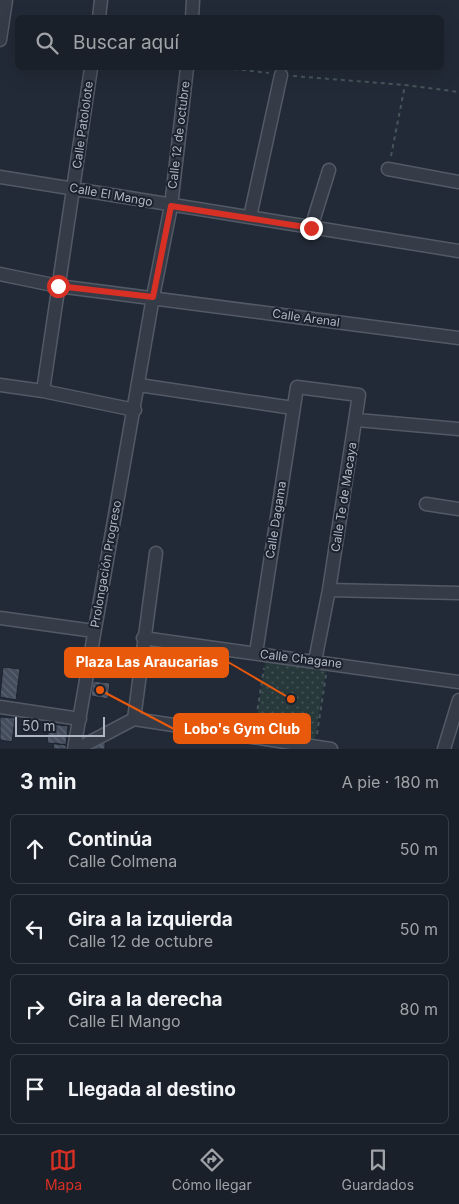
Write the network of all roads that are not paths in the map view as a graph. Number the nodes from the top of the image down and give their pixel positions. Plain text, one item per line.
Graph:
1 (6, 0) edge
2 (101, 0) edge
3 (193, 0) edge
4 (99, 15) edge
5 (192, 15) edge
6 (0, 40) edge
7 (91, 70) edge
8 (187, 70) edge
9 (281, 75) road end
10 (388, 169) road end
11 (330, 170) dead end
12 (0, 177) edge
13 (459, 182) edge
14 (74, 189) junction
15 (171, 206) junction
16 (250, 218) junction
17 (311, 228) junction
18 (459, 251) edge
19 (0, 274) edge
20 (58, 286) junction
21 (153, 297) junction
22 (459, 338) edge
23 (0, 385) edge
24 (139, 385) junction
25 (297, 387) joint
26 (43, 391) junction
27 (294, 408) junction
28 (135, 410) junction
29 (357, 420) junction
30 (459, 428) edge
31 (426, 504) dead end
32 (459, 509) edge
33 (156, 553) dead end
34 (329, 590) junction
35 (459, 593) edge
36 (0, 618) edge
37 (94, 631) junction
38 (144, 638) junction
39 (261, 654) junction
40 (322, 662) junction
41 (459, 682) edge
42 (459, 700) edge
43 (0, 707) edge
44 (80, 719) junction
45 (134, 720) junction
46 (76, 749) edge
47 (331, 749) edge
48 (444, 749) edge

1 - 6 street
2 - 4 street
3 - 5 street
7 - 14 street, Calle Patololote
8 - 15 street, Calle 12 de octubre
9 - 16 street
10 - 13 street
11 - 17 street
12 - 14 street, Calle El Mango
14 - 15 street, Calle El Mango
14 - 20 street, Calle Patololote
15 - 16 street, Calle El Mango
15 - 21 street, Calle 12 de octubre
16 - 17 street, Calle El Mango
17 - 18 street, Calle El Mango
19 - 20 street, Calle Arenal
20 - 21 street, Calle Arenal
20 - 26 street, Calle Patololote
21 - 22 street, Calle Arenal
21 - 24 street, Calle 12 de octubre
23 - 26 street
24 - 27 street
24 - 28 street, Calle 12 de octubre
25 - 27 street, Calle Dagama
25 - 29 street, Calle Te de Macaya
26 - 28 street
27 - 39 street, Calle Dagama
28 - 37 street, Prolongación Progreso
29 - 30 street
29 - 34 street, Calle Te de Macaya
31 - 32 street
33 - 38 street
34 - 35 street
34 - 40 street, Calle Te de Macaya
36 - 37 street
37 - 44 street, Prolongación Progreso
38 - 39 street, Calle Chagane
38 - 45 street
39 - 40 street, Calle Chagane
40 - 41 street, Calle Chagane
42 - 48 street
43 - 44 street
44 - 46 street, Prolongación Progreso
45 - 46 street
45 - 47 street

